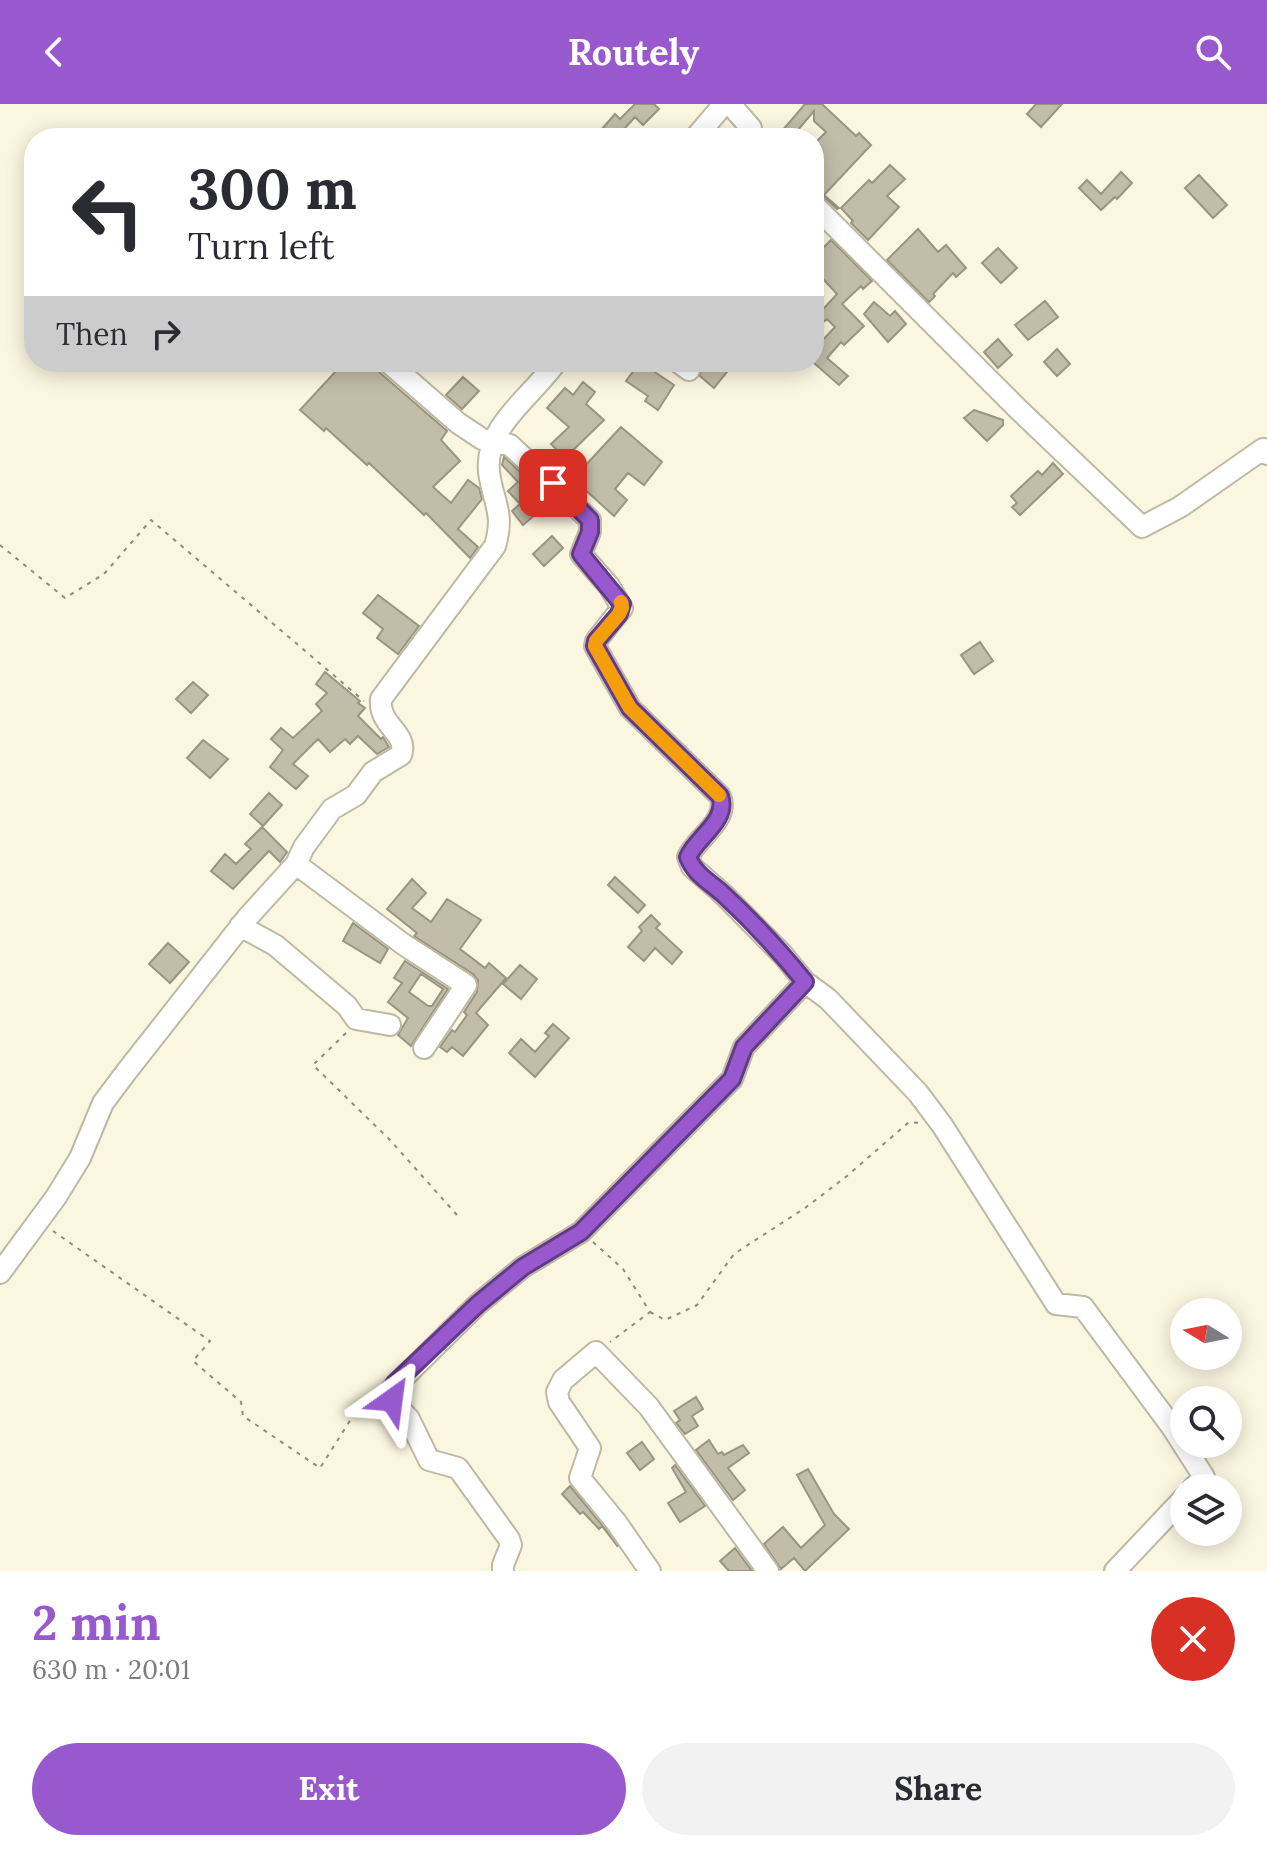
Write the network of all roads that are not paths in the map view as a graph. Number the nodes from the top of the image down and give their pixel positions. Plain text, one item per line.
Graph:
1 (727, 104) edge
2 (704, 128) edge
3 (751, 128) edge
4 (824, 215) edge
5 (399, 372) edge
6 (547, 372) edge
7 (494, 440) junction
8 (1267, 454) edge
9 (296, 864) junction
10 (240, 926) junction
11 (805, 982) junction
12 (390, 1025) dead end
13 (424, 1048) dead end
14 (0, 1273) edge
15 (1202, 1474) edge
16 (1170, 1513) edge
17 (503, 1571) edge
18 (650, 1571) edge
19 (768, 1571) edge
20 (1115, 1571) edge

1 - 2 street
1 - 3 street
4 - 8 street
5 - 7 street
6 - 7 street
7 - 9 street
7 - 11 street
9 - 10 street
9 - 13 street
10 - 12 street
10 - 14 street
11 - 15 street
11 - 17 street
16 - 20 street
18 - 19 street

